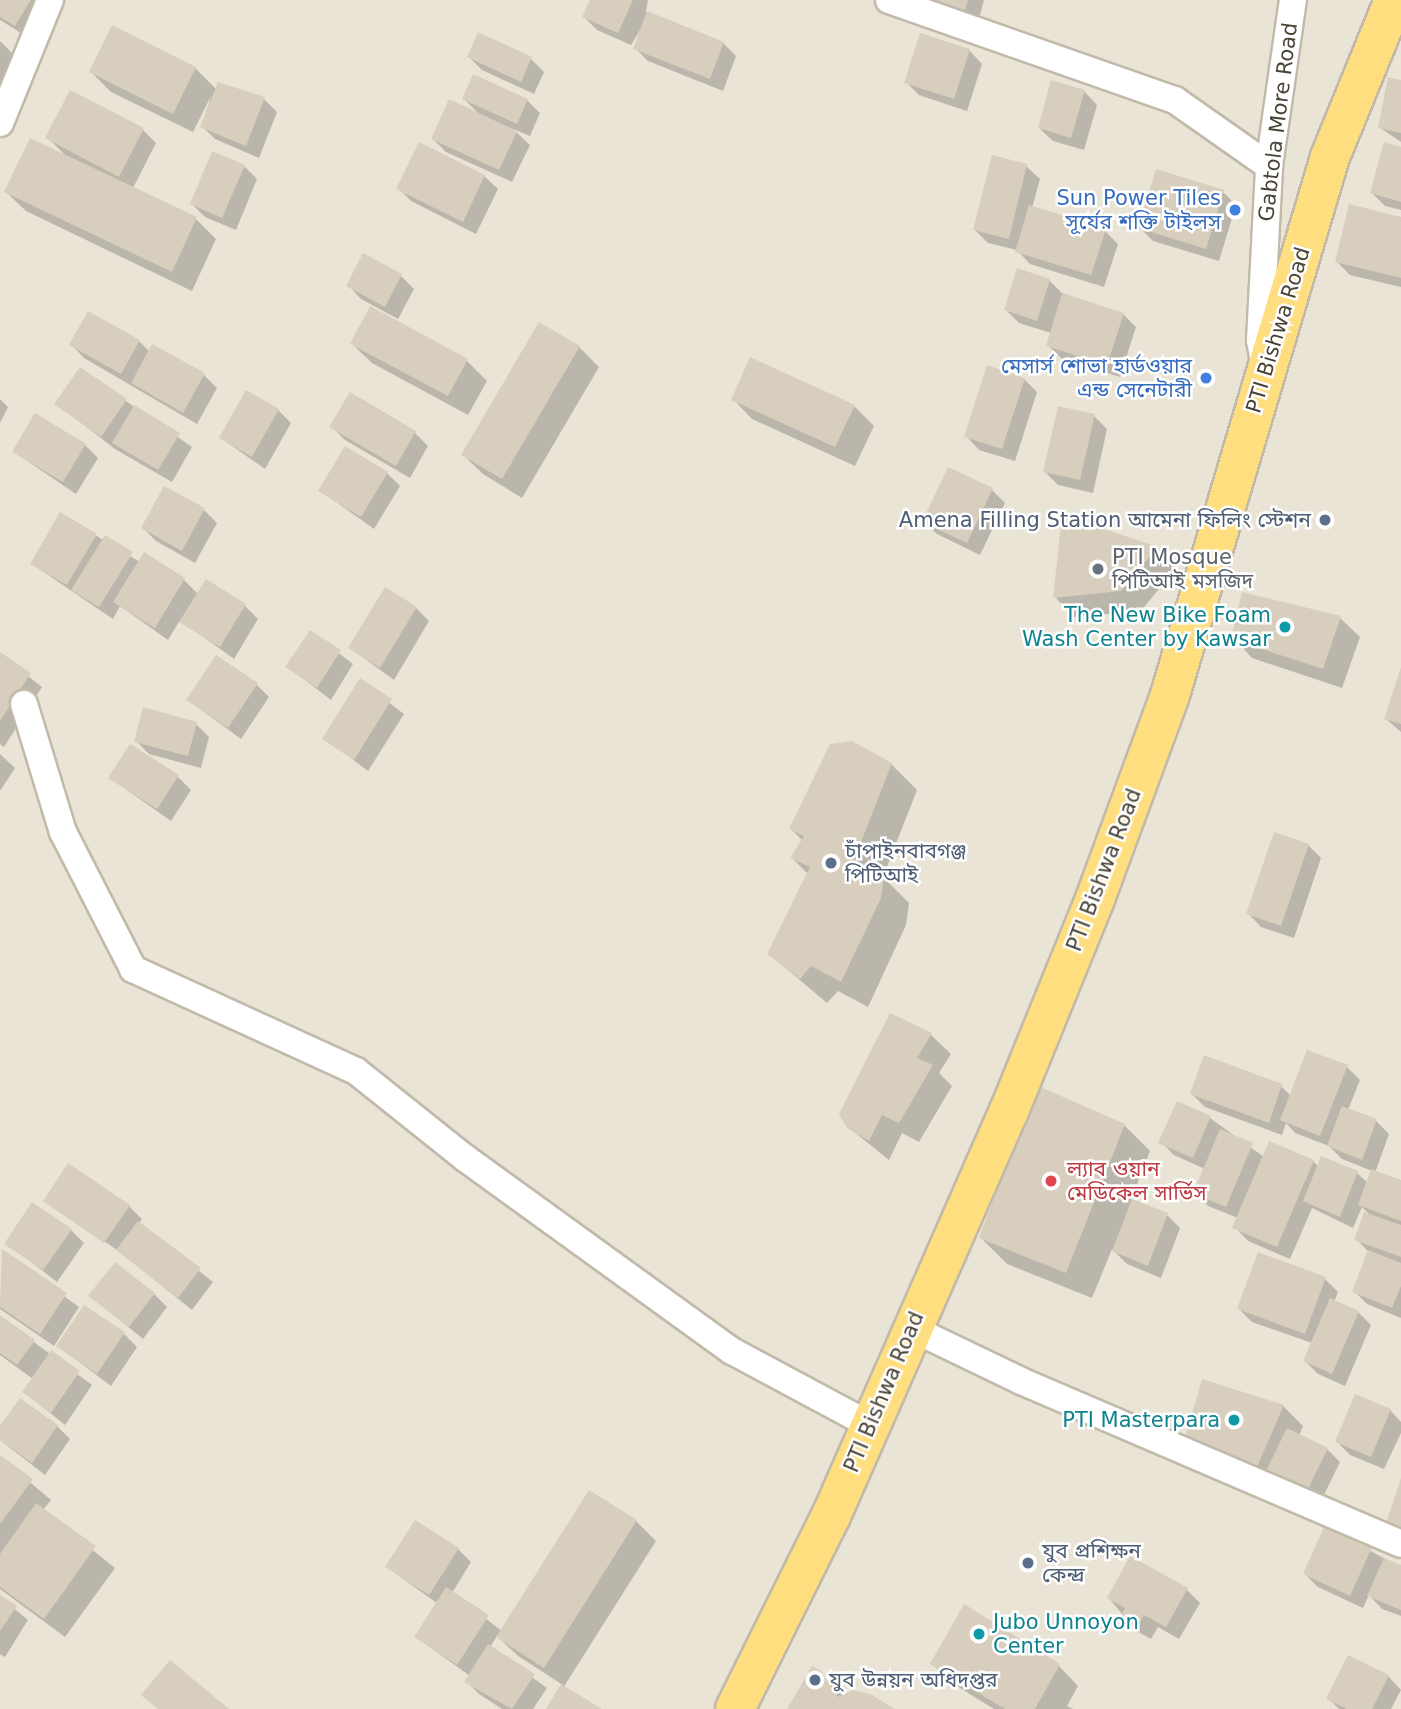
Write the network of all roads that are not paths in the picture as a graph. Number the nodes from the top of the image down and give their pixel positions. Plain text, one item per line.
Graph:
1 (50, 0) edge
2 (889, 0) edge
3 (1293, 0) edge
4 (1394, 0) edge
5 (0, 123) edge
6 (1269, 166) junction
7 (1266, 370) junction
8 (24, 704) dead end
9 (911, 1328) junction
10 (870, 1425) junction
11 (1401, 1544) edge
12 (735, 1709) edge

1 - 5 street
2 - 6 street
3 - 6 street, Gabtola More Road
4 - 7 highway, PTI Bishwa Road
6 - 7 street, Gabtola More Road
7 - 9 highway, PTI Bishwa Road
8 - 10 street
9 - 10 highway, PTI Bishwa Road
9 - 11 street
10 - 12 highway, PTI Bishwa Road

